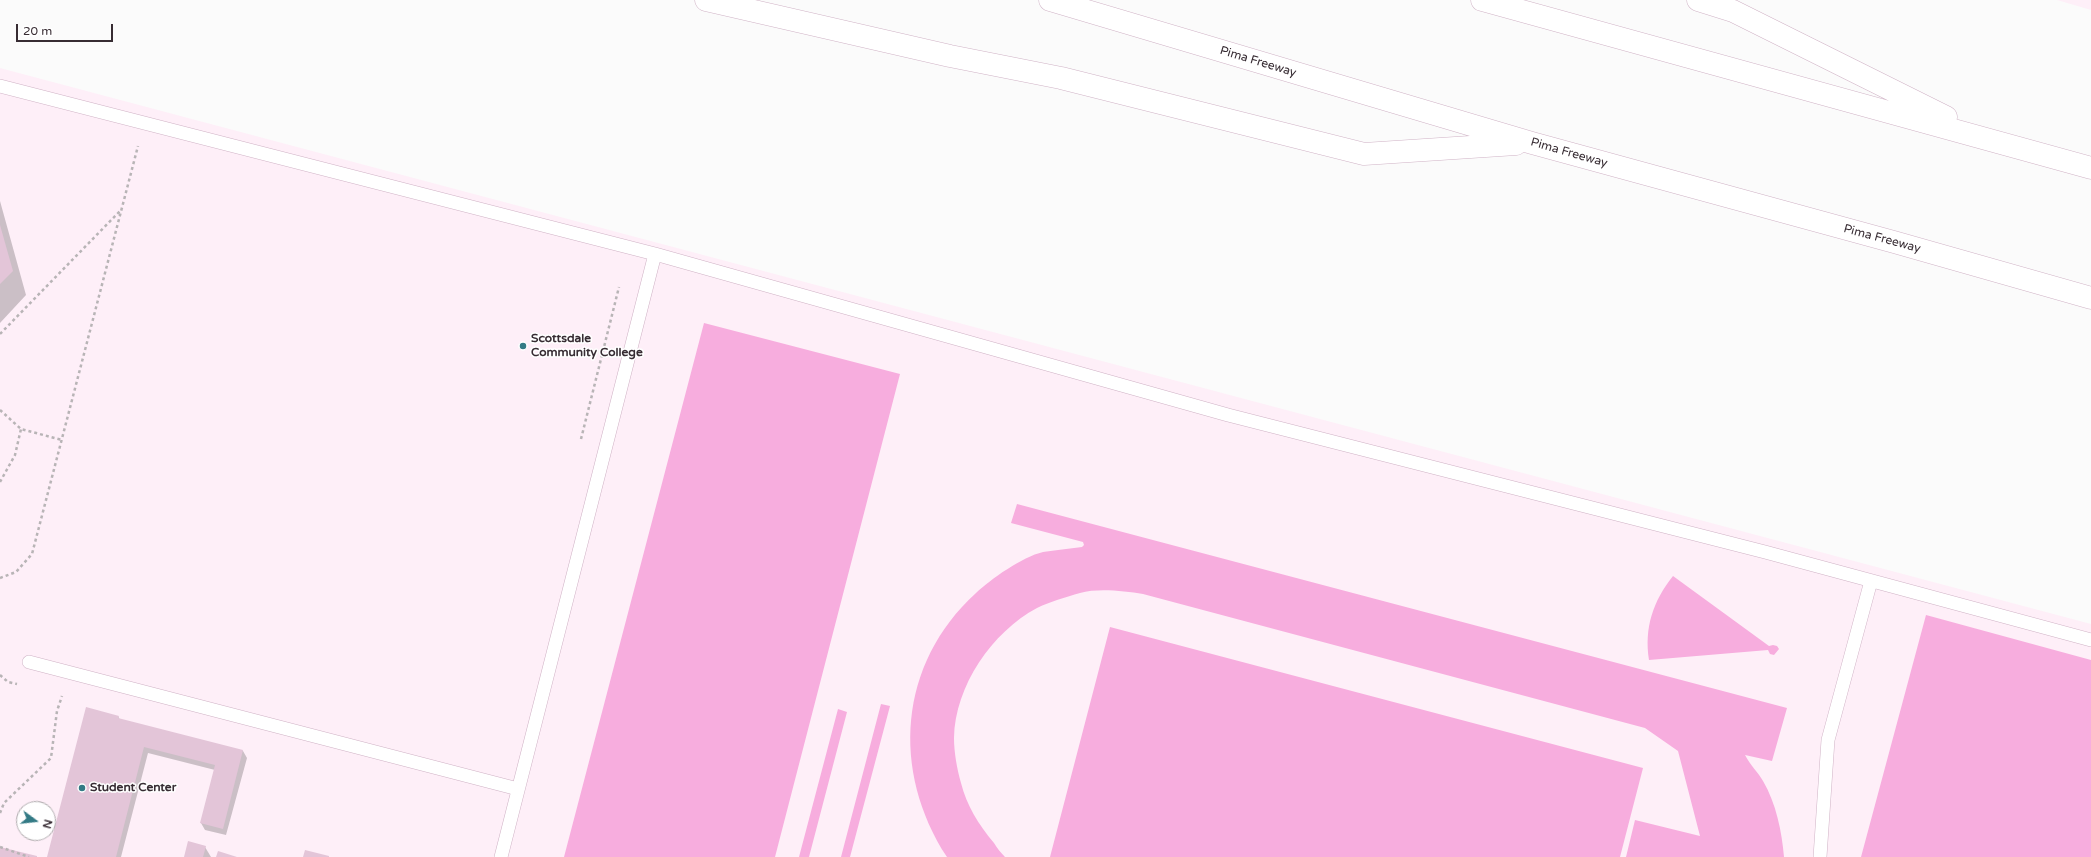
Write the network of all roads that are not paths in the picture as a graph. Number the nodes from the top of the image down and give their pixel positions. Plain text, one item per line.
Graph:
1 (706, 0) edge
2 (1050, 0) edge
3 (1482, 0) edge
4 (1698, 0) edge
5 (0, 86) edge
6 (1990, 139) junction
7 (1532, 143) junction
8 (2091, 168) edge
9 (655, 254) junction
10 (2091, 298) edge
11 (1871, 581) junction
12 (2091, 640) edge
13 (29, 662) dead end
14 (518, 789) junction
15 (501, 857) edge
16 (1820, 857) edge

1 - 7 highway
2 - 7 highway, Pima Freeway
3 - 6 highway
4 - 6 highway
5 - 9 lane
6 - 8 highway
7 - 10 highway, Pima Freeway
9 - 11 lane
9 - 14 lane
11 - 12 lane
11 - 16 lane
13 - 14 lane
14 - 15 lane

